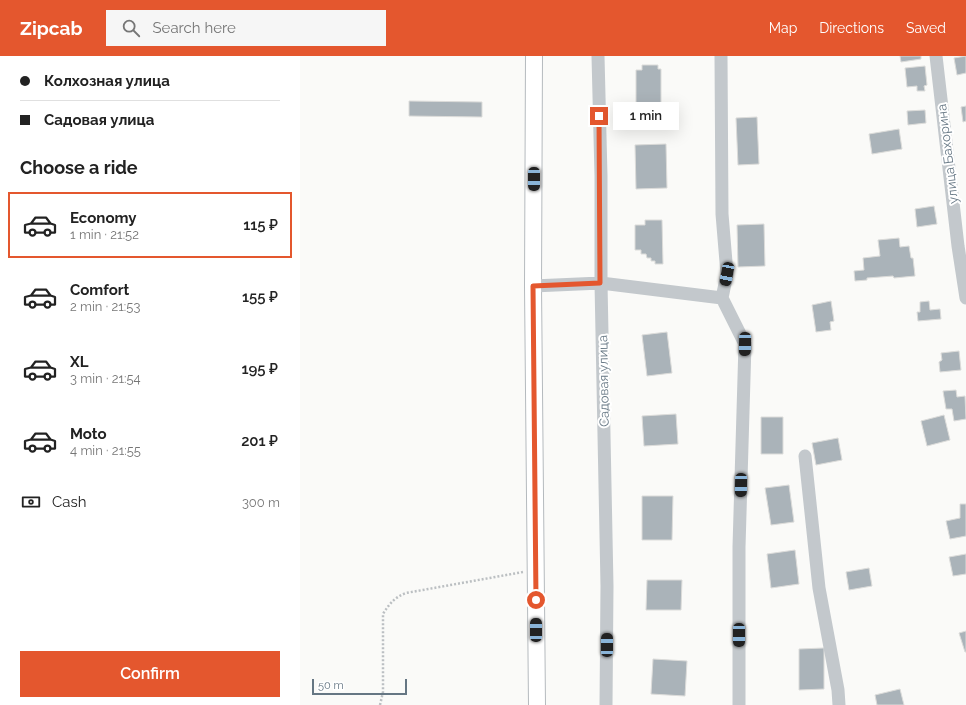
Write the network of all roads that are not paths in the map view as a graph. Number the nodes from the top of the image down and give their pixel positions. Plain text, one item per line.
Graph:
1 (534, 56) edge
2 (598, 56) edge
3 (721, 56) edge
4 (936, 56) edge
5 (600, 283) junction
6 (533, 286) junction
7 (722, 298) junction
8 (966, 298) edge
9 (805, 456) dead end
10 (537, 705) edge
11 (606, 705) edge
12 (739, 705) edge
13 (839, 705) edge

1 - 6 main road
2 - 5 street, Садовая улица
3 - 7 street
4 - 8 street, улица Бахорина
5 - 6 street
5 - 7 street
5 - 11 street, Садовая улица
6 - 10 main road
7 - 12 street
9 - 13 street

